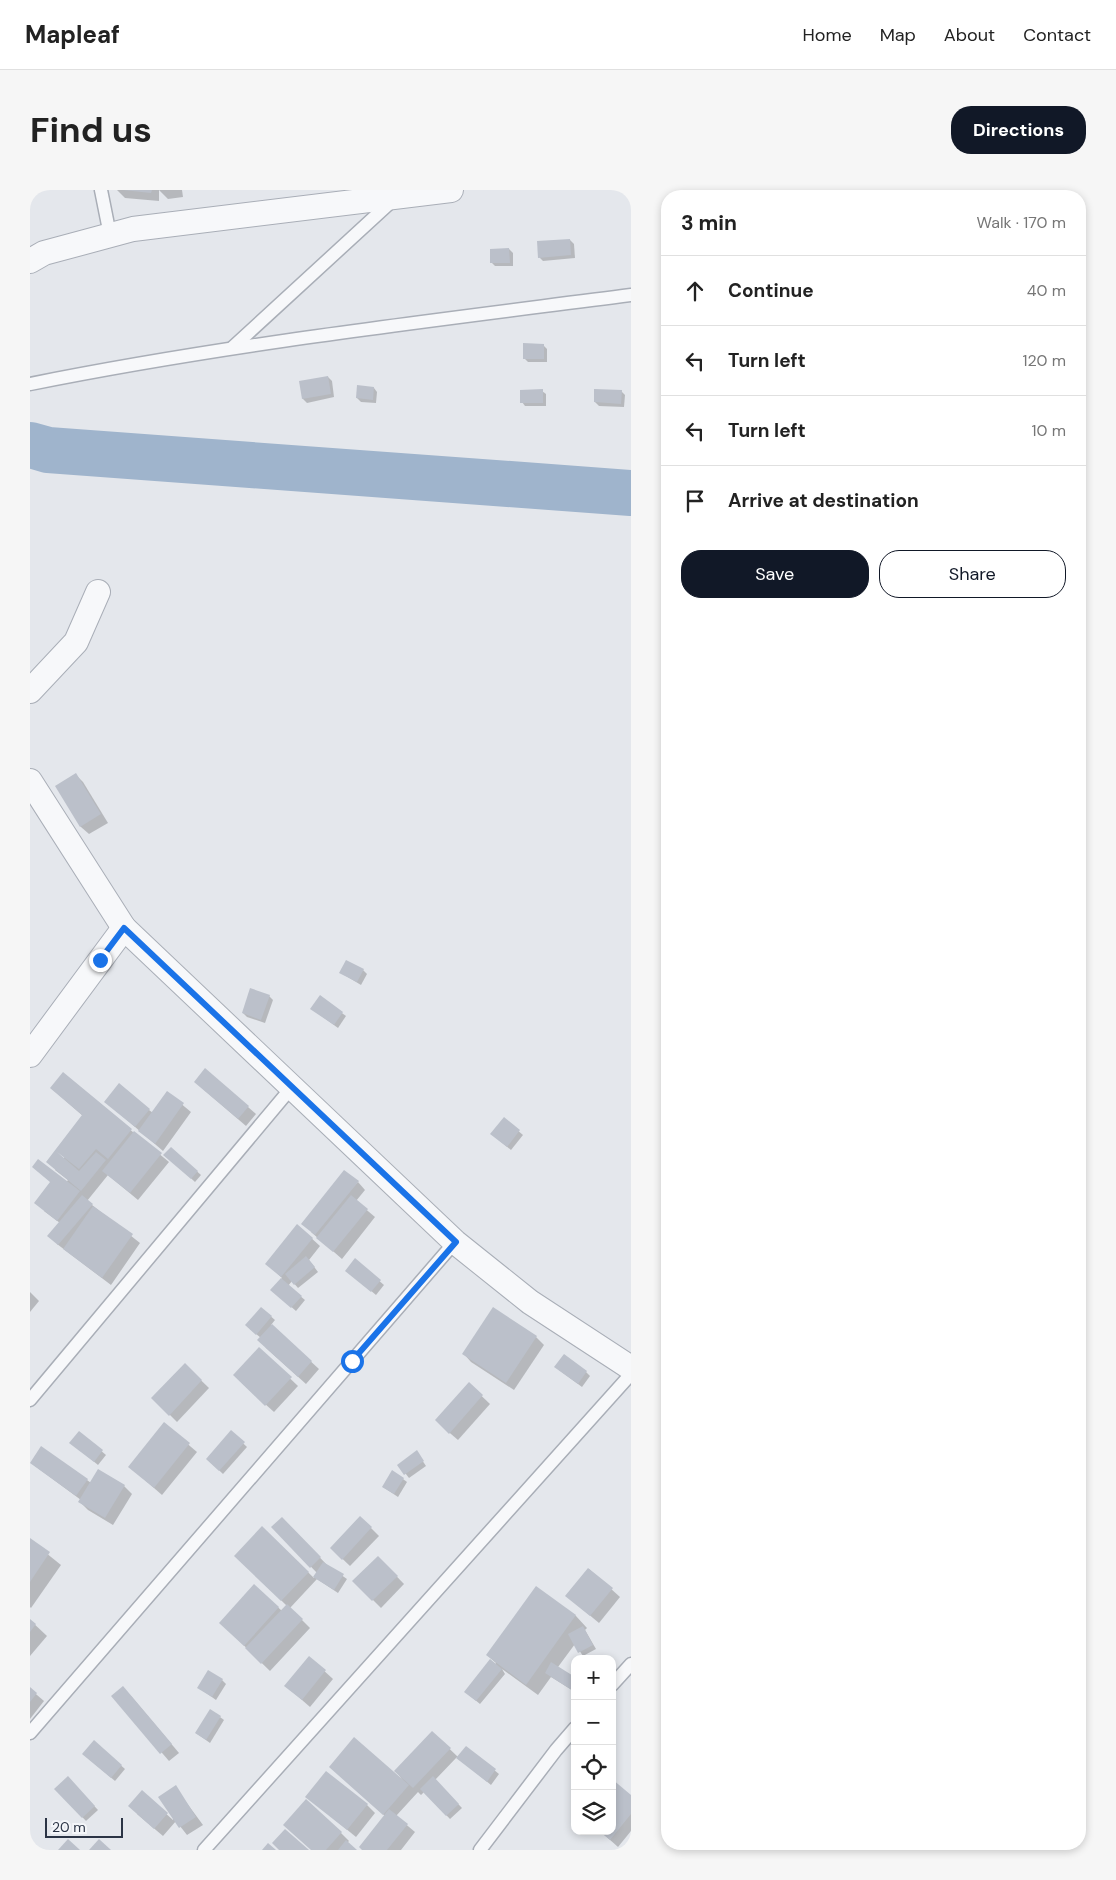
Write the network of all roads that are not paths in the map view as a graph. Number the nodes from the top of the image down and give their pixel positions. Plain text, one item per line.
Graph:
1 (101, 190) edge
2 (451, 190) edge
3 (397, 196) junction
4 (110, 235) junction
5 (30, 261) edge
6 (631, 295) edge
7 (233, 347) junction
8 (30, 384) edge
9 (98, 592) dead end
10 (30, 691) edge
11 (30, 781) edge
12 (124, 928) junction
13 (30, 1055) edge
14 (292, 1087) junction
15 (456, 1242) junction
16 (631, 1368) edge
17 (631, 1374) edge
18 (30, 1400) edge
19 (631, 1664) edge
20 (616, 1681) edge
21 (30, 1733) edge
22 (571, 1733) edge
23 (204, 1850) edge
24 (480, 1850) edge

1 - 4 lane
2 - 3 street
3 - 4 street
3 - 7 lane
4 - 5 street
6 - 7 lane
7 - 8 lane
9 - 10 street
11 - 12 street
12 - 13 street
12 - 14 street
14 - 15 street
14 - 18 lane
15 - 16 street
15 - 21 lane
17 - 23 lane
19 - 20 lane
22 - 24 lane

